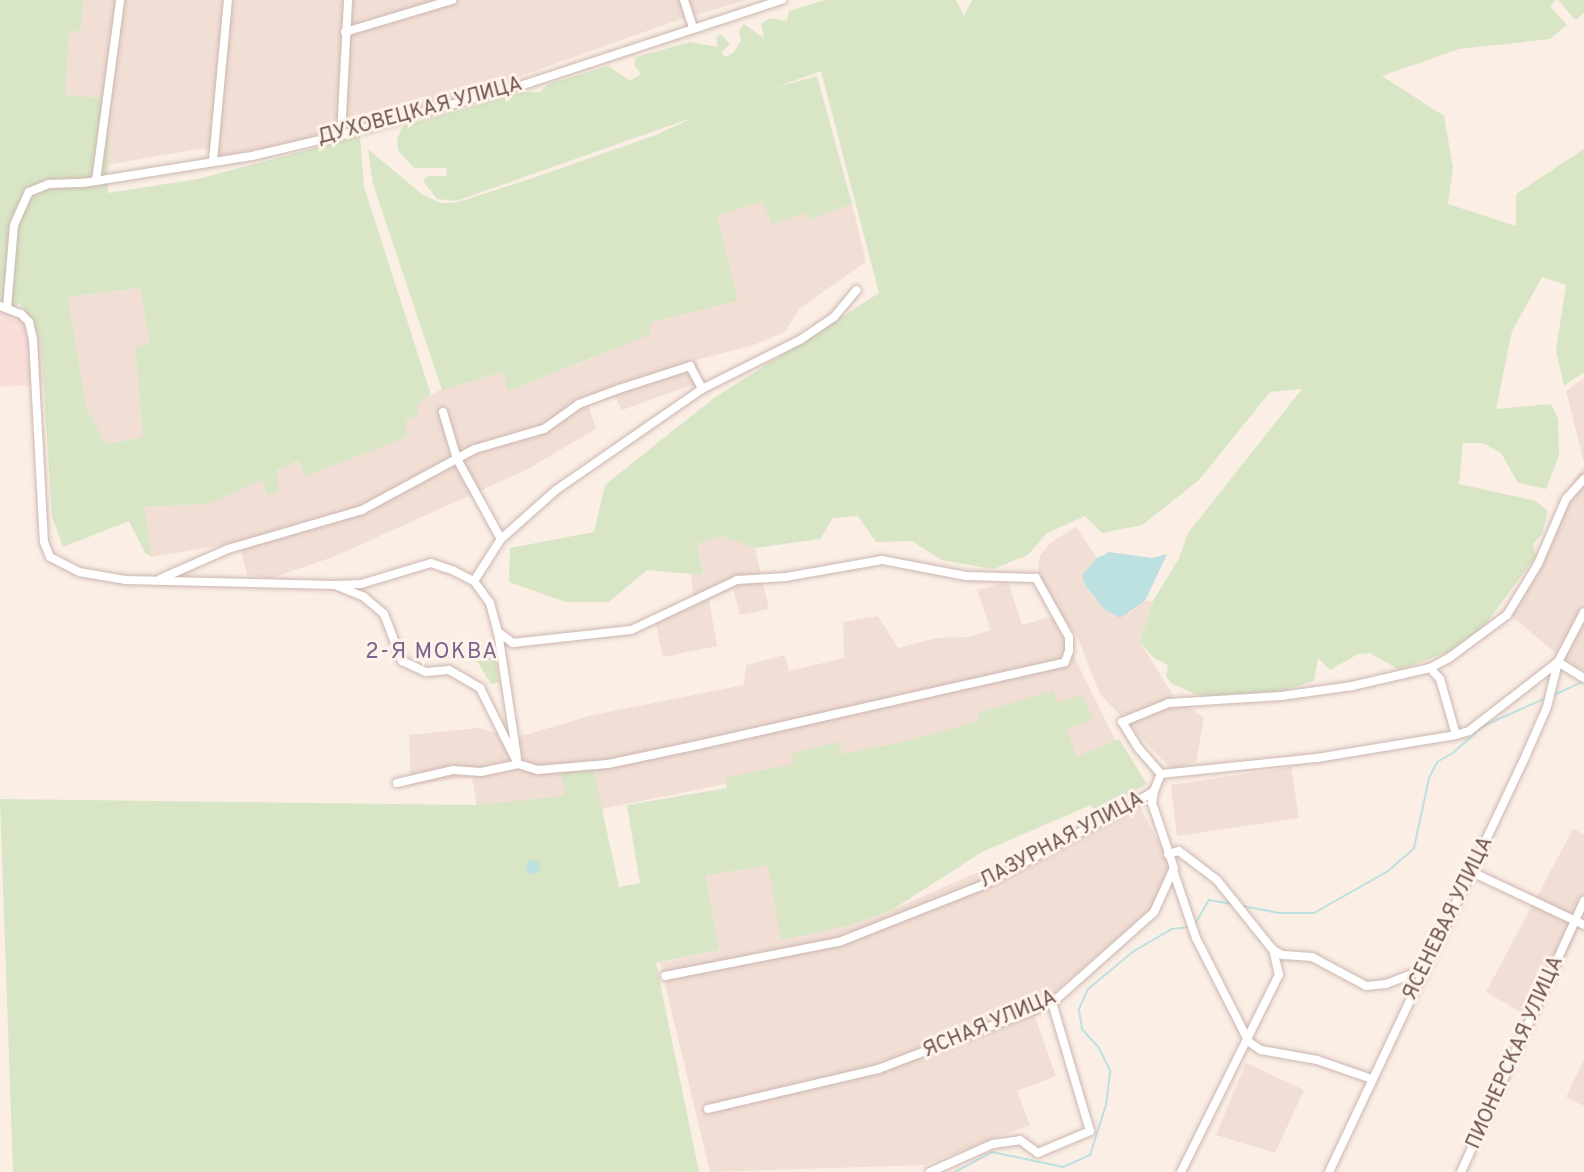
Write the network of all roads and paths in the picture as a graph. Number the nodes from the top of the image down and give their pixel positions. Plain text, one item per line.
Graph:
1 (120, 0) edge
2 (228, 0) edge
3 (348, 0) edge
4 (452, 0) edge
5 (684, 0) edge
6 (782, 0) edge
7 (693, 28) junction
8 (345, 32) junction
9 (341, 135) junction
10 (213, 161) junction
11 (96, 181) junction
12 (856, 290) dead end
13 (3, 307) edge
14 (702, 389) junction
15 (442, 412) dead end
16 (458, 459) junction
17 (1581, 481) edge
18 (501, 539) junction
19 (154, 581) junction
20 (474, 581) junction
21 (335, 585) junction
22 (1584, 612) edge
23 (498, 632) junction
24 (1558, 662) junction
25 (1430, 668) junction
26 (1583, 677) edge
27 (1456, 735) junction
28 (518, 764) junction
29 (1161, 774) junction
30 (397, 783) dead end
31 (1154, 791) junction
32 (1168, 854) junction
33 (1173, 870) junction
34 (1472, 872) junction
35 (1584, 900) edge
36 (1574, 921) junction
37 (1584, 925) edge
38 (1273, 950) junction
39 (1425, 969) junction
40 (665, 976) dead end
41 (1052, 1003) junction
42 (1248, 1039) junction
43 (1372, 1079) junction
44 (708, 1109) dead end
45 (930, 1172) edge
46 (1181, 1172) edge
47 (1329, 1172) edge
48 (1461, 1172) edge

1 - 11 street
2 - 10 street
3 - 8 street
4 - 8 street
5 - 7 street
6 - 7 street, ДУХОВЕЦКАЯ УЛИЦА
7 - 9 street, ДУХОВЕЦКАЯ УЛИЦА
8 - 9 street
9 - 10 street, ДУХОВЕЦКАЯ УЛИЦА
10 - 11 street, ДУХОВЕЦКАЯ УЛИЦА
11 - 13 street, ДУХОВЕЦКАЯ УЛИЦА
12 - 14 street
13 - 19 street
14 - 16 street
14 - 18 street
15 - 16 street
16 - 18 street
16 - 19 street
17 - 25 street
18 - 20 street
19 - 21 street
20 - 21 street
20 - 23 street
21 - 28 street
22 - 24 street
23 - 28 street
23 - 28 street
24 - 26 street
24 - 27 street, ЛАЗУРНАЯ УЛИЦА
24 - 34 street, ЯСЕНЕВАЯ УЛИЦА
25 - 27 street
25 - 29 street
27 - 29 street, ЛАЗУРНАЯ УЛИЦА
28 - 30 street
29 - 31 street, ЛАЗУРНАЯ УЛИЦА
31 - 32 street
31 - 40 street, ЛАЗУРНАЯ УЛИЦА
32 - 33 street
32 - 38 street
33 - 41 street, ЯСНАЯ УЛИЦА
33 - 42 street
34 - 36 street
34 - 39 street, ЯСЕНЕВАЯ УЛИЦА
35 - 36 street, ПИОНЕРСКАЯ УЛИЦА
36 - 37 street
36 - 48 street, ПИОНЕРСКАЯ УЛИЦА
38 - 39 street
38 - 42 street
39 - 43 street, ЯСЕНЕВАЯ УЛИЦА
41 - 44 street, ЯСНАЯ УЛИЦА
41 - 45 street
42 - 43 street
42 - 46 street
43 - 47 street, ЯСЕНЕВАЯ УЛИЦА

